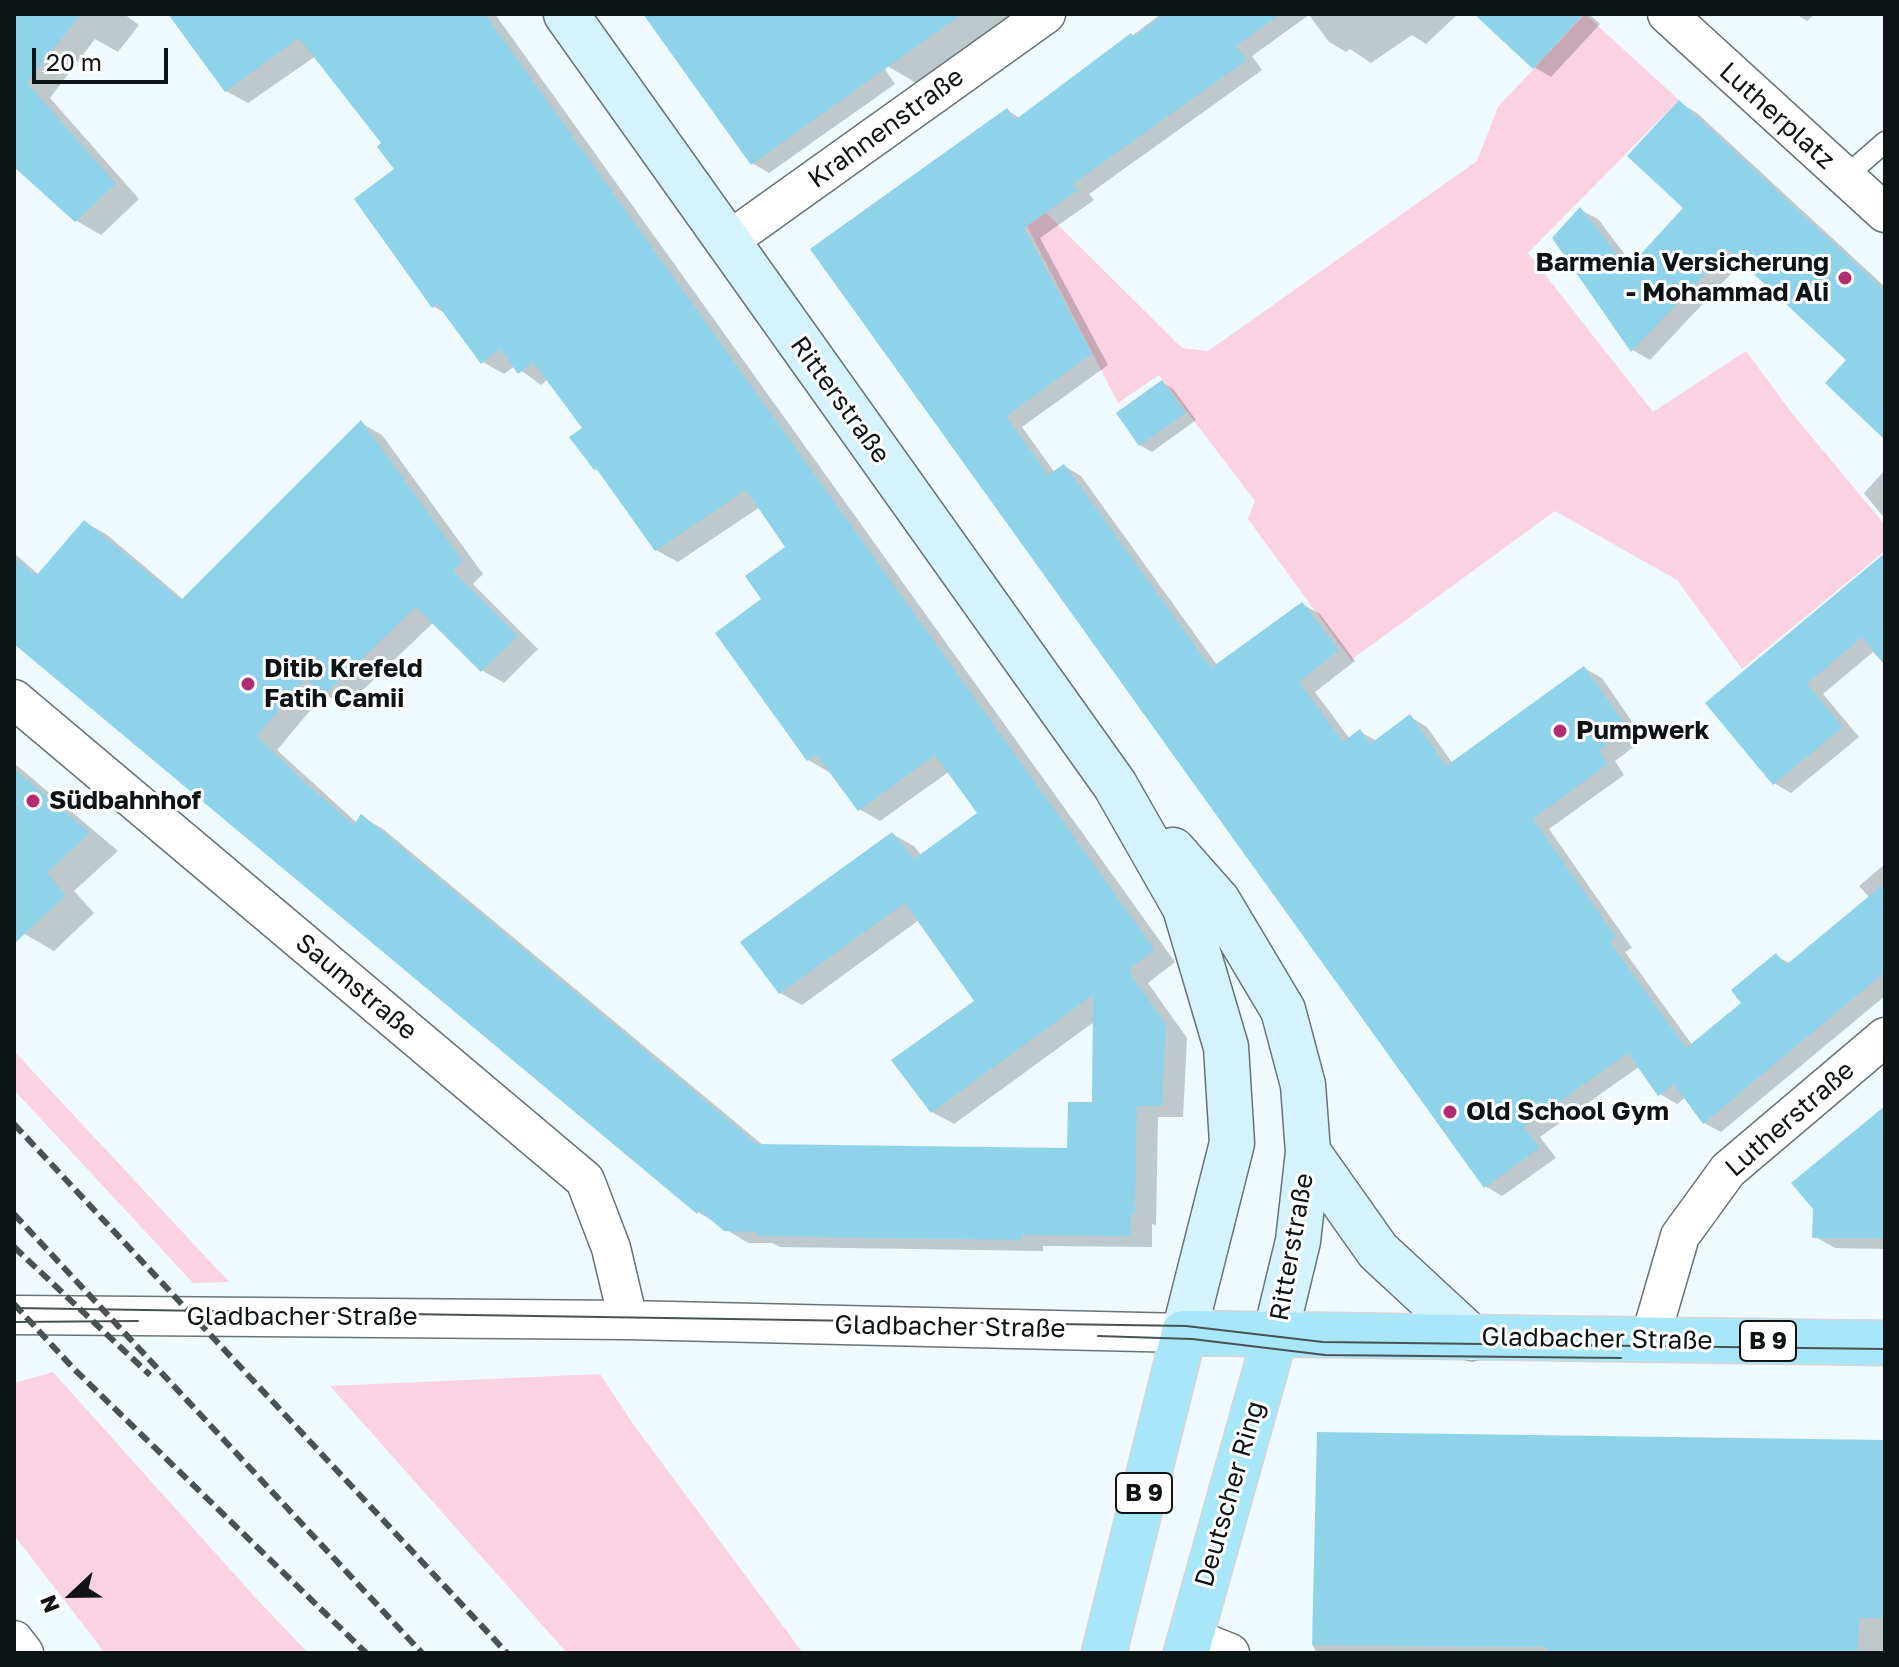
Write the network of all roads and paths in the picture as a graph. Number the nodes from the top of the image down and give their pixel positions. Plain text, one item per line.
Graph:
1 (566, 14) edge
2 (1046, 14) edge
3 (1669, 16) edge
4 (1885, 142) edge
5 (1845, 177) junction
6 (1885, 213) edge
7 (727, 242) junction
8 (14, 699) edge
9 (1115, 785) junction
10 (1885, 1037) edge
11 (1308, 1152) junction
12 (14, 1315) edge
13 (628, 1320) junction
14 (1184, 1333) junction
15 (1275, 1336) junction
16 (1472, 1338) junction
17 (1650, 1339) junction
18 (1885, 1343) edge
19 (14, 1640) edge
20 (1188, 1645) edge
21 (24, 1653) edge
22 (1104, 1653) edge
23 (1230, 1653) edge

1 - 7 main road, Ritterstraße
2 - 7 street, Krahnenstraße
3 - 5 street, Lutherplatz
4 - 5 lane
5 - 6 street, Lutherplatz
7 - 9 main road, Ritterstraße
8 - 13 street, Saumstraße
9 - 11 main road, Ritterstraße
9 - 14 main road, Ritterstraße
10 - 17 street, Lutherstraße
11 - 15 main road, Ritterstraße
11 - 16 main road
12 - 13 street, Gladbacher Straße
13 - 14 street, Gladbacher Straße
14 - 15 main road, Gladbacher Straße / B 9
14 - 22 main road, B 9
15 - 16 main road, Gladbacher Straße / B 9
15 - 20 main road, Deutscher Ring
16 - 17 main road, Gladbacher Straße / B 9
17 - 18 main road, Gladbacher Straße / B 9
19 - 21 street
20 - 23 street

